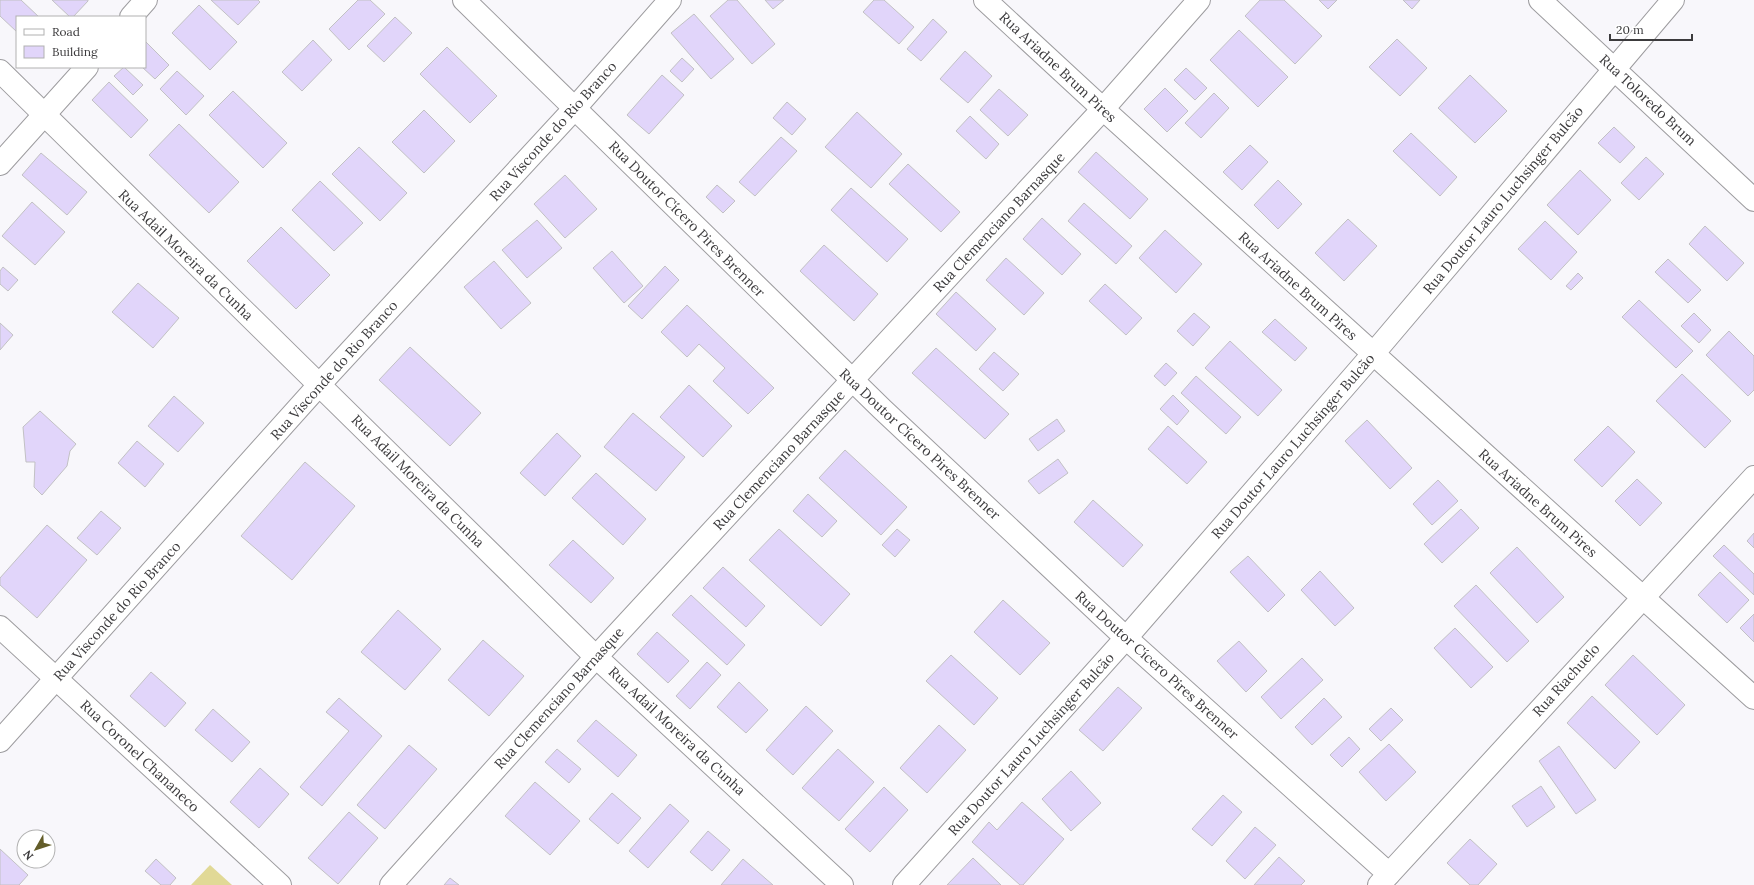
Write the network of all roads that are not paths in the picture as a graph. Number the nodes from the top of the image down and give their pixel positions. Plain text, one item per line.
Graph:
1 (146, 0) edge
2 (464, 0) edge
3 (670, 0) edge
4 (985, 0) edge
5 (1199, 0) edge
6 (1540, 0) edge
7 (1673, 0) edge
8 (132, 16) edge
9 (86, 68) edge
10 (1615, 69) junction
11 (0, 71) edge
12 (575, 108) junction
13 (1103, 109) junction
14 (45, 114) junction
15 (0, 164) edge
16 (1754, 200) edge
17 (1373, 354) junction
18 (853, 381) junction
19 (319, 385) junction
20 (1754, 477) edge
21 (1642, 597) junction
22 (0, 627) edge
23 (1126, 638) junction
24 (596, 657) junction
25 (56, 679) junction
26 (1754, 698) edge
27 (0, 741) edge
28 (1384, 879) edge
29 (280, 885) edge
30 (391, 885) edge
31 (842, 885) edge
32 (904, 885) edge

1 - 8 street
2 - 12 street, Rua Doutor Cícero Pires Brenner
3 - 12 street, Rua Visconde do Rio Branco
4 - 13 street, Rua Ariadne Brum Pires
5 - 13 street, Rua Clemenciano Barnasque
6 - 10 street, Rua Toloredo Brum
7 - 10 street, Rua Doutor Lauro Luchsinger Bulcão
9 - 14 street
10 - 16 street, Rua Toloredo Brum
10 - 17 street, Rua Doutor Lauro Luchsinger Bulcão
11 - 14 street, Rua Adail Moreira da Cunha
12 - 18 street, Rua Doutor Cícero Pires Brenner
12 - 19 street, Rua Visconde do Rio Branco
13 - 17 street, Rua Ariadne Brum Pires
13 - 18 street, Rua Clemenciano Barnasque
14 - 15 street
14 - 19 street, Rua Adail Moreira da Cunha
17 - 21 street, Rua Ariadne Brum Pires
17 - 23 street, Rua Doutor Lauro Luchsinger Bulcão
18 - 23 street, Rua Doutor Cícero Pires Brenner
18 - 24 street, Rua Clemenciano Barnasque
19 - 24 street, Rua Adail Moreira da Cunha
19 - 25 street, Rua Visconde do Rio Branco
20 - 21 street, Rua Riachuelo
21 - 26 street, Rua Ariadne Brum Pires
21 - 28 street, Rua Riachuelo
22 - 25 street, Rua Coronel Chananeco
23 - 28 street, Rua Doutor Cícero Pires Brenner
23 - 32 street, Rua Doutor Lauro Luchsinger Bulcão
24 - 30 street, Rua Clemenciano Barnasque
24 - 31 street, Rua Adail Moreira da Cunha
25 - 27 street, Rua Visconde do Rio Branco
25 - 29 street, Rua Coronel Chananeco

